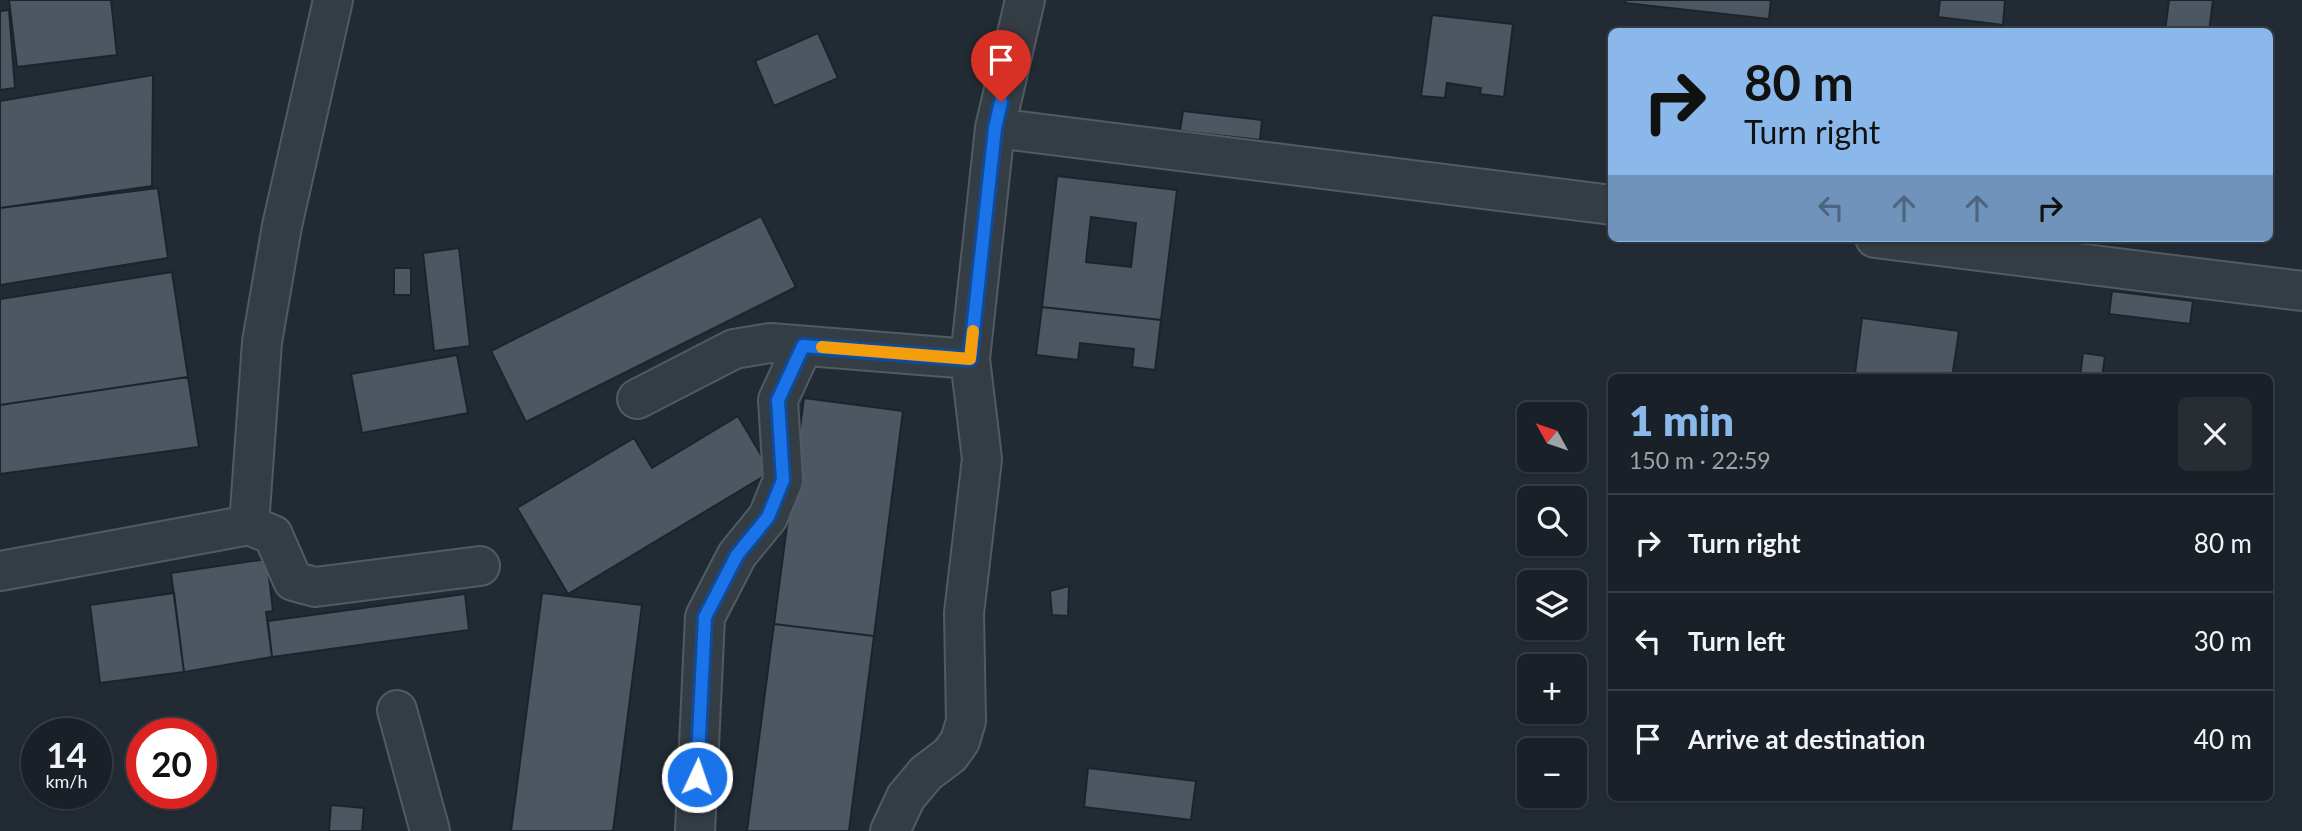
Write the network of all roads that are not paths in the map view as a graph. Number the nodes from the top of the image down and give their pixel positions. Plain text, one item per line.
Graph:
1 (334, 0) edge
2 (1025, 0) edge
3 (995, 128) junction
4 (1608, 205) edge
5 (1907, 242) edge
6 (2302, 291) edge
7 (803, 346) junction
8 (970, 359) junction
9 (637, 399) dead end
10 (249, 525) junction
11 (480, 566) dead end
12 (0, 571) edge
13 (397, 710) dead end
14 (430, 831) edge
15 (695, 831) edge
16 (890, 831) edge

1 - 10 street
2 - 3 street
3 - 4 street
3 - 8 street
5 - 6 street
7 - 8 street
7 - 9 street
7 - 15 street
8 - 16 street
10 - 11 street
10 - 12 street
13 - 14 street

